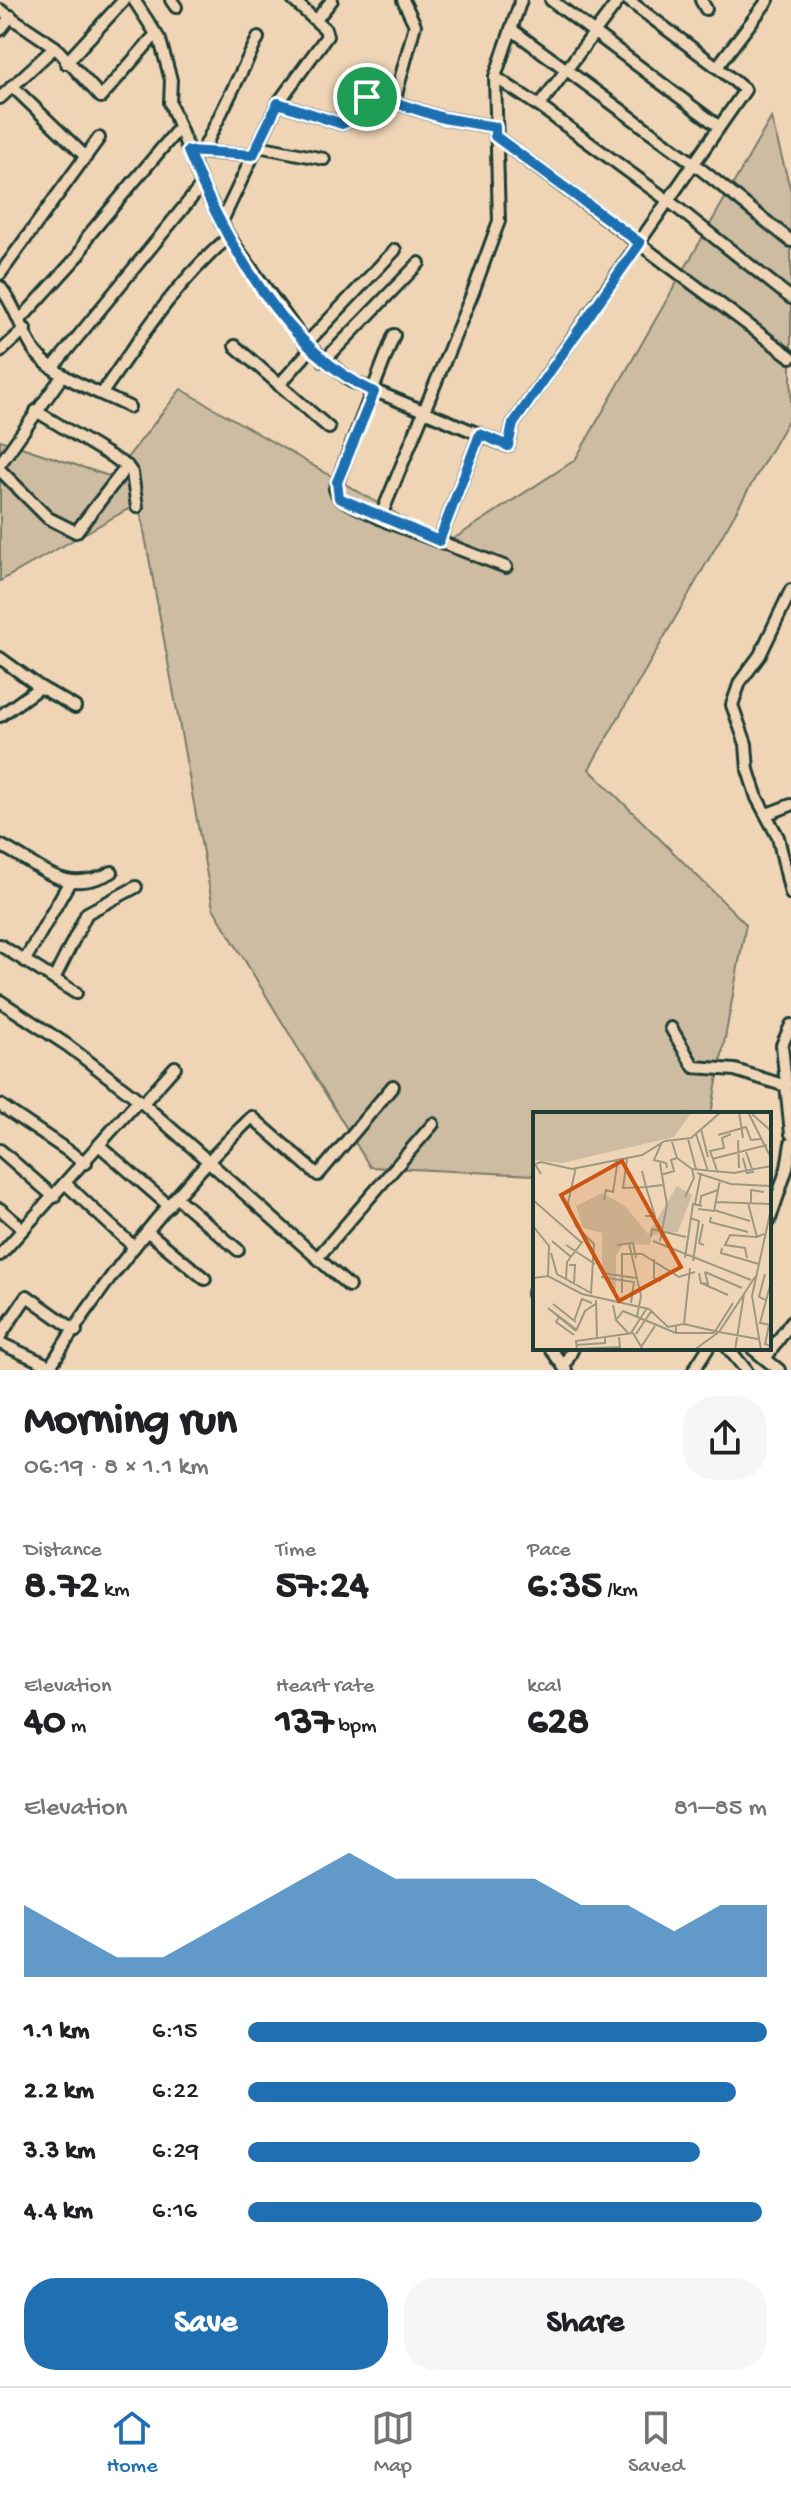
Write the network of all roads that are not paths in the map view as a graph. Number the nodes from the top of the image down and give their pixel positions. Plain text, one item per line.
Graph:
1 (124, 0) edge
2 (134, 0) edge
3 (293, 0) edge
4 (332, 0) edge
5 (403, 0) edge
6 (521, 0) edge
7 (551, 0) edge
8 (619, 0) edge
9 (628, 0) edge
10 (768, 0) edge
11 (0, 10) edge
12 (11, 16) junction
13 (316, 20) junction
14 (511, 29) junction
15 (0, 30) edge
16 (595, 31) junction
17 (156, 34) junction
18 (258, 38) dead end
19 (55, 47) junction
20 (66, 63) junction
21 (717, 67) junction
22 (565, 68) junction
23 (495, 77) junction
24 (12, 86) junction
25 (0, 98) edge
26 (394, 102) junction
27 (278, 103) junction
28 (539, 106) junction
29 (718, 126) junction
30 (179, 128) junction
31 (495, 132) junction
32 (99, 138) dead end
33 (255, 150) junction
34 (188, 151) junction
35 (202, 152) junction
36 (86, 157) junction
37 (324, 159) dead end
38 (693, 163) junction
39 (202, 185) junction
40 (670, 202) junction
41 (221, 223) junction
42 (229, 237) junction
43 (791, 241) edge
44 (640, 243) junction
45 (395, 250) dead end
46 (419, 263) dead end
47 (0, 274) edge
48 (0, 287) edge
49 (791, 298) edge
50 (23, 324) junction
51 (394, 335) dead end
52 (235, 346) dead end
53 (309, 346) junction
54 (0, 352) edge
55 (791, 357) edge
56 (324, 361) junction
57 (54, 366) junction
58 (63, 375) junction
59 (279, 385) junction
60 (374, 392) junction
61 (102, 393) junction
62 (129, 407) dead end
63 (36, 411) junction
64 (423, 411) junction
65 (329, 428) dead end
66 (480, 434) junction
67 (127, 466) junction
68 (0, 467) edge
69 (137, 507) dead end
70 (380, 518) junction
71 (439, 541) junction
72 (506, 567) dead end
73 (791, 590) edge
74 (0, 658) edge
75 (40, 687) junction
76 (75, 707) dead end
77 (0, 716) edge
78 (791, 805) edge
79 (767, 814) junction
80 (0, 845) edge
81 (112, 872) dead end
82 (69, 883) junction
83 (136, 887) dead end
84 (791, 894) edge
85 (0, 945) edge
86 (25, 960) junction
87 (54, 979) junction
88 (76, 993) dead end
89 (0, 1001) edge
90 (791, 1025) edge
91 (671, 1028) dead end
92 (175, 1067) dead end
93 (393, 1086) dead end
94 (786, 1086) junction
95 (141, 1102) junction
96 (0, 1105) edge
97 (433, 1124) dead end
98 (791, 1134) edge
99 (791, 1143) edge
100 (100, 1146) junction
101 (0, 1150) edge
102 (208, 1160) junction
103 (86, 1163) junction
104 (67, 1185) junction
105 (54, 1197) junction
106 (173, 1202) junction
107 (0, 1209) edge
108 (771, 1216) edge
109 (23, 1229) junction
110 (148, 1232) junction
111 (134, 1247) junction
112 (238, 1250) dead end
113 (0, 1255) edge
114 (318, 1257) junction
115 (205, 1279) dead end
116 (349, 1286) dead end
117 (791, 1322) edge
118 (76, 1331) junction
119 (0, 1336) edge
120 (0, 1343) edge
121 (552, 1350) edge
122 (707, 1350) edge
123 (730, 1350) edge
124 (754, 1350) edge
125 (765, 1359) junction
126 (49, 1368) edge
127 (565, 1368) edge
128 (694, 1370) edge
129 (746, 1370) edge
130 (779, 1370) edge

1 - 20 street
2 - 17 street
3 - 13 street
4 - 13 street
5 - 26 street
6 - 14 street
7 - 16 street
8 - 16 street
9 - 21 street
10 - 21 street
11 - 12 street
12 - 15 street
12 - 19 street
13 - 27 street
14 - 22 street
14 - 23 street
16 - 22 street
16 - 29 street
17 - 20 street
17 - 30 street
18 - 35 street
19 - 20 street
19 - 24 street
21 - 29 street
22 - 28 street
22 - 38 street
23 - 28 street
23 - 31 street
24 - 25 street
24 - 36 street
26 - 27 street
26 - 31 street
27 - 33 street
28 - 40 street
29 - 38 street
30 - 34 street
30 - 50 street
31 - 44 street
31 - 64 street
32 - 36 street
33 - 35 street
33 - 37 street
33 - 41 street
34 - 35 street
34 - 39 street
36 - 47 street
38 - 40 street
38 - 43 street
39 - 41 street
39 - 57 street
40 - 44 street
40 - 49 street
41 - 42 street
42 - 53 street
42 - 61 street
44 - 55 street
44 - 66 street
45 - 53 street
46 - 56 street
48 - 50 street
50 - 54 street
50 - 57 street
51 - 60 street
52 - 59 street
53 - 56 street
53 - 59 street
56 - 60 street
57 - 58 street
58 - 61 street
58 - 63 street
59 - 65 street
60 - 64 street
60 - 70 street
61 - 62 street
63 - 67 street
63 - 68 street
64 - 66 street
64 - 70 street
66 - 71 street
67 - 68 street
67 - 69 street
70 - 71 street
71 - 72 street
73 - 79 street
74 - 75 street
75 - 76 street
75 - 77 street
78 - 79 street
79 - 84 street
80 - 82 street
81 - 82 street
82 - 86 street
83 - 87 street
85 - 86 street
86 - 87 street
87 - 88 street
89 - 95 street
90 - 94 street
91 - 94 street
92 - 95 street
93 - 102 street
94 - 98 street
95 - 100 street
95 - 102 street
96 - 103 street
97 - 114 street
99 - 108 street
100 - 103 street
100 - 106 street
101 - 105 street
102 - 106 street
102 - 114 street
103 - 104 street
104 - 105 street
104 - 111 street
105 - 109 street
106 - 110 street
106 - 112 street
107 - 109 street
109 - 113 street
110 - 111 street
110 - 115 street
111 - 118 street
114 - 116 street
117 - 125 street
118 - 119 street
118 - 126 street
120 - 126 street
121 - 127 street
122 - 128 street
123 - 129 street
124 - 125 street
125 - 130 street

